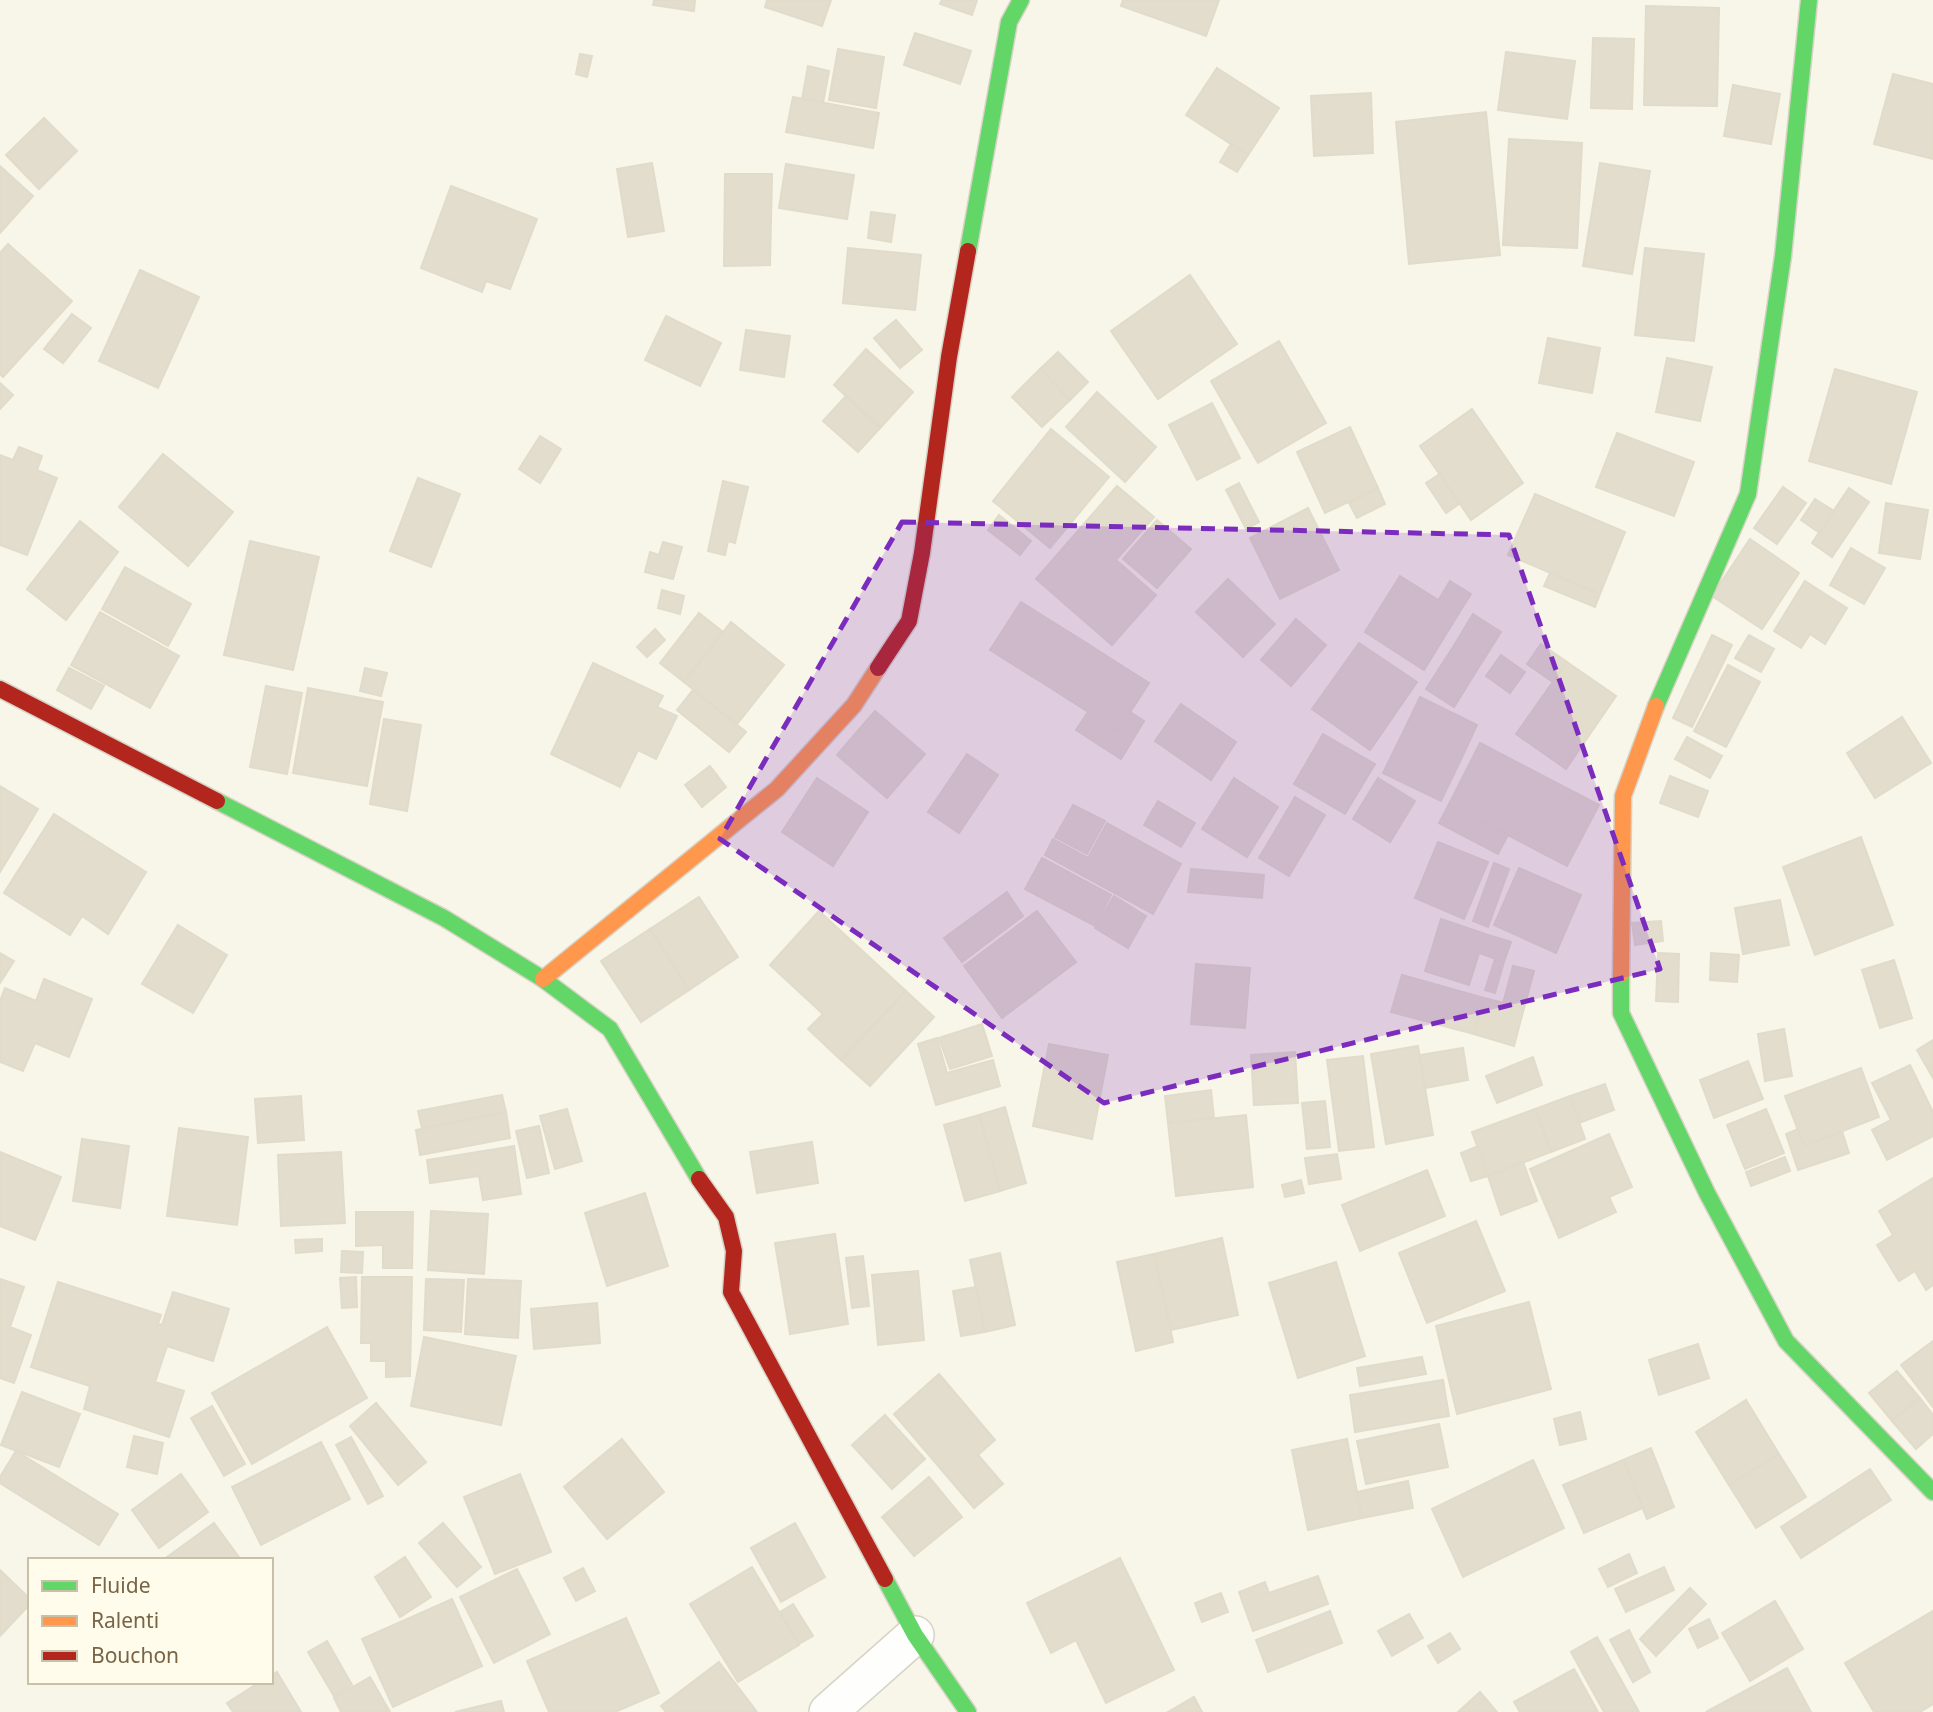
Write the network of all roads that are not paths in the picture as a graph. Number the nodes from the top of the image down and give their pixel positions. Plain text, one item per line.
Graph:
1 (1021, 0) edge
2 (1809, 0) edge
3 (0, 689) edge
4 (543, 979) junction
5 (1933, 1492) edge
6 (915, 1635) junction
7 (828, 1712) edge
8 (968, 1712) edge

1 - 4 street
2 - 5 street
3 - 4 street
4 - 6 street
6 - 7 street
6 - 8 street

